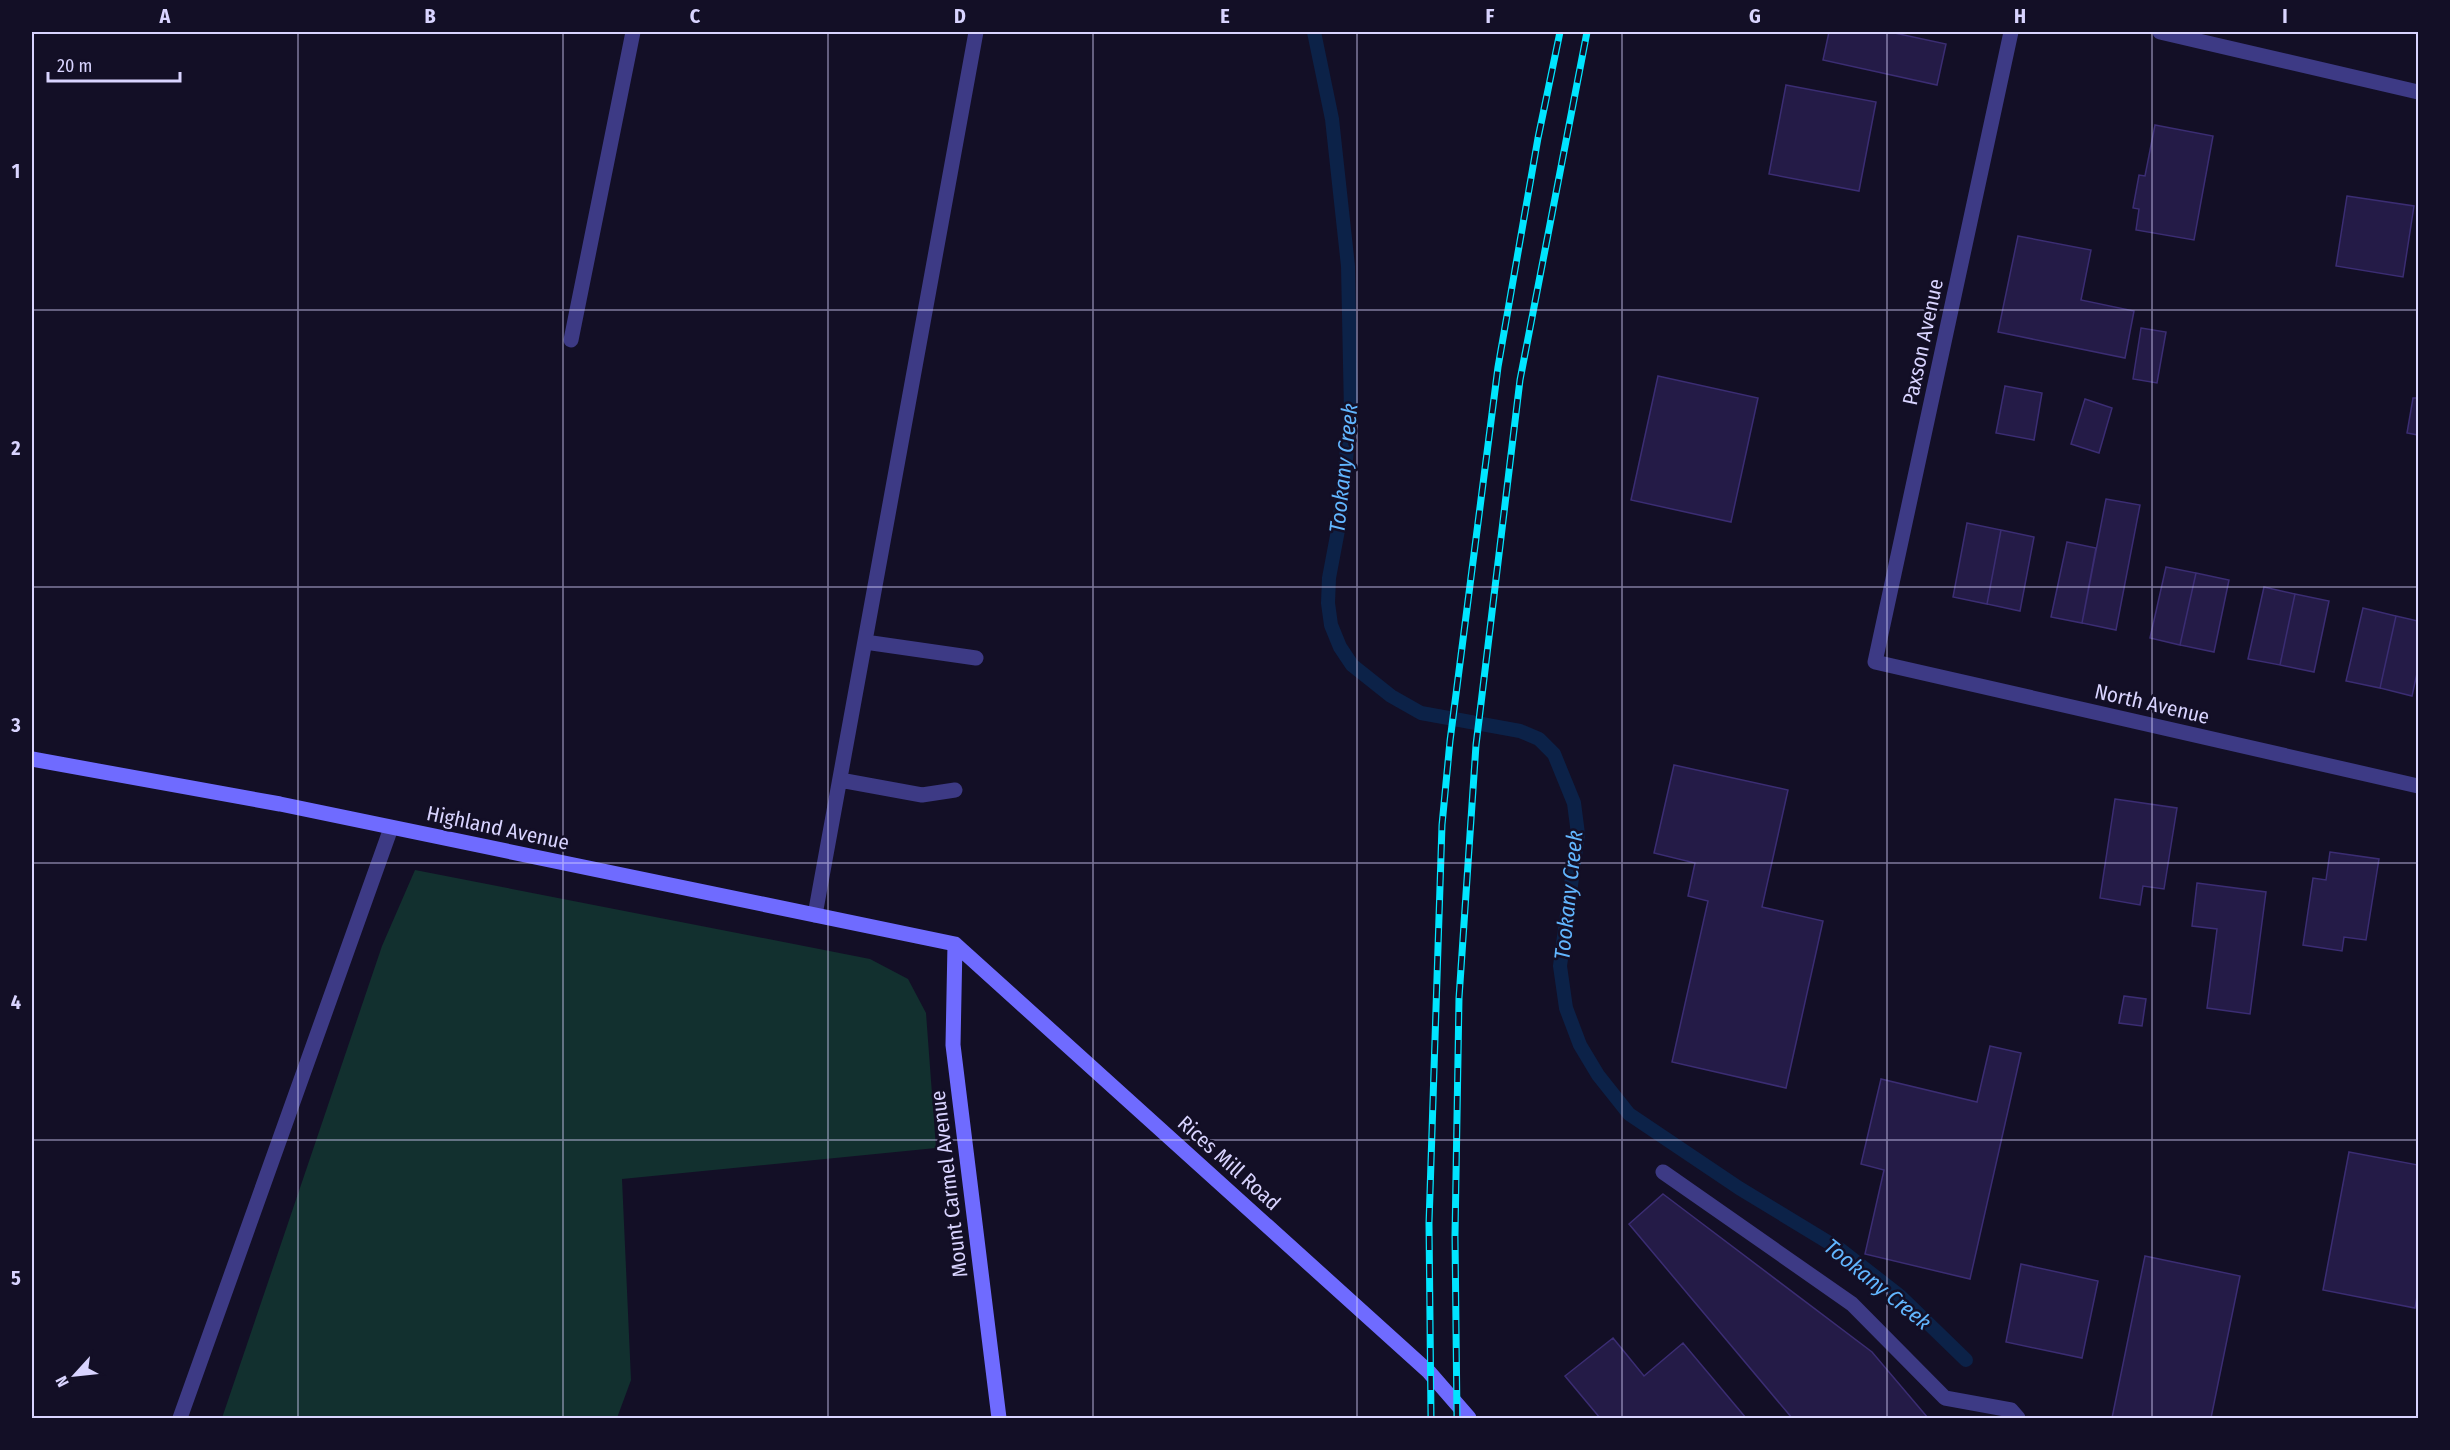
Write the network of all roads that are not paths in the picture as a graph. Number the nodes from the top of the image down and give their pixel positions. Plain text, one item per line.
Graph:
1 (633, 32) edge
2 (976, 32) edge
3 (2011, 32) edge
4 (2160, 32) edge
5 (2418, 92) edge
6 (571, 340) dead end
7 (864, 642) junction
8 (976, 658) dead end
9 (1875, 662) joint
10 (32, 759) edge
11 (840, 780) junction
12 (2418, 786) edge
13 (955, 790) dead end
14 (391, 828) junction
15 (815, 915) junction
16 (955, 944) junction
17 (1663, 1172) dead end
18 (180, 1419) edge
19 (999, 1419) edge
20 (1469, 1419) edge
21 (2019, 1419) edge

1 - 6 street
2 - 7 street
3 - 9 street, Paxson Avenue
4 - 5 street
7 - 8 street
7 - 11 street
9 - 12 street, North Avenue
10 - 14 street, Highland Avenue
11 - 13 street
11 - 15 street
14 - 15 street, Highland Avenue
14 - 18 street
15 - 16 street, Highland Avenue
16 - 19 street, Mount Carmel Avenue
16 - 20 street, Rices Mill Road
17 - 21 street

